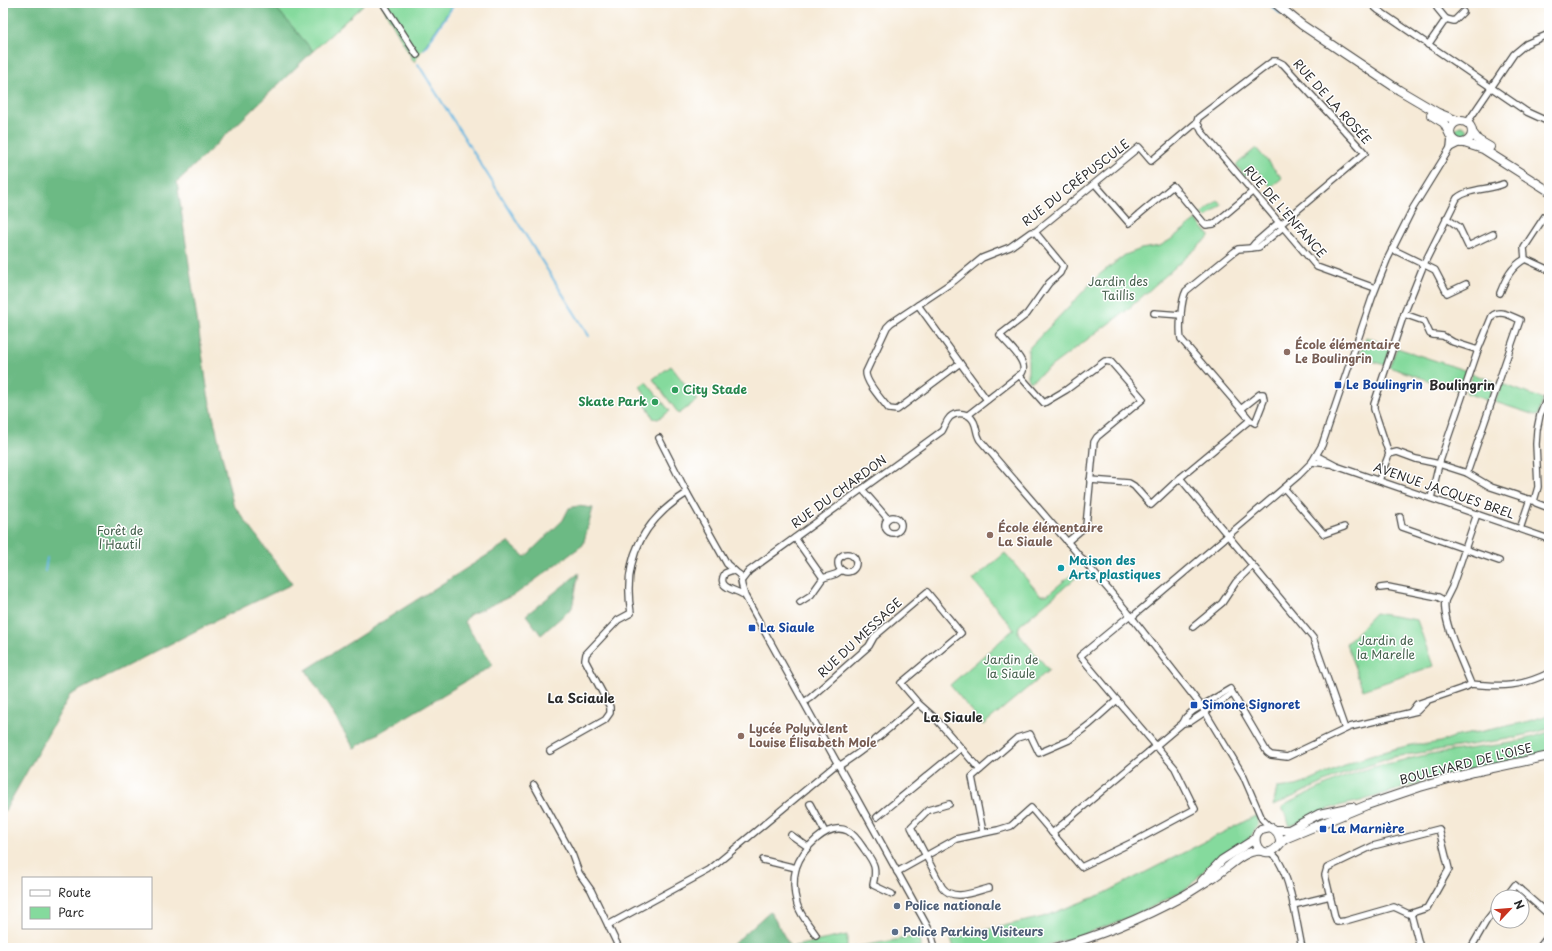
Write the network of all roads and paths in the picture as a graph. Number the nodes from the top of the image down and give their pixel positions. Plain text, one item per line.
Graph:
1 (383, 3) edge
2 (1275, 3) edge
3 (1370, 3) edge
4 (1437, 8) dead end
5 (1463, 12) dead end
6 (1446, 19) junction
7 (1549, 34) edge
8 (1428, 45) junction
9 (417, 55) dead end
10 (1490, 88) junction
11 (1399, 90) junction
12 (1458, 121) junction
13 (1197, 122) junction
14 (1549, 122) edge
15 (1467, 123) junction
16 (1472, 132) junction
17 (1451, 136) junction
18 (1462, 143) junction
19 (1450, 148) junction
20 (1515, 168) junction
21 (1095, 184) junction
22 (1503, 184) dead end
23 (1549, 191) edge
24 (1252, 192) junction
25 (1544, 216) dead end
26 (1446, 218) junction
27 (1280, 225) junction
28 (1035, 232) junction
29 (1493, 234) dead end
30 (1392, 249) junction
31 (1525, 259) junction
32 (1424, 264) junction
33 (1549, 270) edge
34 (1466, 284) dead end
35 (1375, 288) junction
36 (1500, 292) dead end
37 (918, 305) junction
38 (1154, 313) dead end
39 (1404, 314) junction
40 (1181, 315) junction
41 (1478, 350) junction
42 (960, 362) junction
43 (1020, 376) junction
44 (1549, 393) edge
45 (987, 400) junction
46 (1241, 409) junction
47 (968, 415) junction
48 (1250, 420) junction
49 (659, 438) dead end
50 (1322, 445) junction
51 (1388, 454) junction
52 (1317, 456) junction
53 (1312, 462) junction
54 (1332, 464) junction
55 (1438, 464) junction
56 (1467, 473) junction
57 (1180, 478) junction
58 (1090, 480) junction
59 (1379, 480) junction
60 (1284, 488) junction
61 (862, 489) junction
62 (687, 493) junction
63 (1431, 498) junction
64 (1532, 500) junction
65 (1549, 508) edge
66 (1477, 514) junction
67 (1400, 517) dead end
68 (888, 520) dead end
69 (1344, 527) dead end
70 (1520, 528) junction
71 (1227, 536) junction
72 (795, 538) junction
73 (1549, 539) edge
74 (1067, 542) junction
75 (1465, 550) junction
76 (1499, 561) dead end
77 (727, 564) junction
78 (1252, 566) junction
79 (842, 570) dead end
80 (749, 571) junction
81 (726, 572) junction
82 (737, 572) junction
83 (823, 578) junction
84 (741, 581) junction
85 (1380, 588) dead end
86 (732, 590) junction
87 (745, 596) junction
88 (1445, 601) junction
89 (800, 602) dead end
90 (1131, 616) junction
91 (1194, 627) dead end
92 (1549, 673) edge
93 (1471, 684) junction
94 (1117, 700) junction
95 (804, 702) junction
96 (918, 703) junction
97 (1204, 710) junction
98 (1345, 729) junction
99 (1157, 745) junction
100 (961, 748) junction
101 (550, 751) dead end
102 (1549, 756) edge
103 (838, 765) junction
104 (980, 770) junction
105 (534, 785) dead end
106 (810, 804) dead end
107 (949, 804) dead end
108 (1367, 805) junction
109 (877, 817) dead end
110 (1262, 819) junction
111 (1273, 829) junction
112 (1260, 830) junction
113 (825, 832) junction
114 (984, 832) junction
115 (1052, 833) junction
116 (791, 835) dead end
117 (1255, 839) junction
118 (1279, 844) junction
119 (808, 847) junction
120 (1265, 851) junction
121 (926, 856) junction
122 (763, 860) dead end
123 (1278, 860) junction
124 (796, 868) junction
125 (897, 872) junction
126 (988, 888) dead end
127 (1513, 889) edge
128 (1520, 889) edge
129 (1193, 890) junction
130 (892, 894) dead end
131 (1330, 896) junction
132 (1530, 898) edge
133 (1293, 905) junction
134 (1411, 914) junction
135 (1549, 915) edge
136 (1490, 916) edge
137 (608, 925) junction
138 (816, 935) dead end
139 (1549, 935) edge
140 (1419, 946) edge
141 (619, 948) edge
142 (935, 948) edge
143 (1055, 948) edge
144 (1302, 948) edge
145 (1471, 948) edge
146 (1539, 948) edge

1 - 9 street
2 - 11 main road
3 - 8 street
4 - 6 street
5 - 6 street
6 - 8 street
7 - 10 street
8 - 10 street
10 - 14 street
10 - 15 street
11 - 12 main road
11 - 17 main road
12 - 15 main road
12 - 17 main road
13 - 21 street, RUE DU CRÉPUSCULE
13 - 24 street, RUE DE L'ENFANCE
13 - 27 street, RUE DE LA ROSÉE
15 - 16 main road
16 - 18 main road
16 - 20 main road
17 - 18 main road
17 - 19 street
18 - 19 street
18 - 20 main road
19 - 30 street
20 - 23 main road
21 - 24 street
21 - 28 street, RUE DU CRÉPUSCULE
22 - 26 street
24 - 27 street, RUE DE L'ENFANCE
25 - 31 street
26 - 29 street
26 - 32 street
27 - 35 street, RUE DE L'ENFANCE
27 - 40 street
28 - 37 street, RUE DU CRÉPUSCULE
28 - 43 street
30 - 32 street
30 - 35 street
31 - 33 street
31 - 36 street
32 - 34 street
32 - 39 street
35 - 50 street
37 - 42 street
37 - 42 street, RUE DU CRÉPUSCULE
38 - 40 street
39 - 41 street
39 - 51 street
40 - 46 street
41 - 55 street
41 - 56 street
42 - 45 street
43 - 45 street
43 - 58 street
44 - 64 street
45 - 47 street
46 - 48 street
46 - 48 street
47 - 61 street, RUE DU CHARDON
47 - 74 street
48 - 57 street
49 - 62 street
50 - 52 street
50 - 54 street
51 - 55 street
51 - 59 street
52 - 53 street
52 - 54 street, AVENUE JACQUES BREL
53 - 54 street, AVENUE JACQUES BREL
53 - 60 street
54 - 59 street, AVENUE JACQUES BREL
55 - 56 street
55 - 63 street
56 - 64 street
57 - 58 street
57 - 71 street
58 - 74 street
59 - 63 street, AVENUE JACQUES BREL
60 - 69 street
60 - 71 street
61 - 68 street
61 - 72 street, RUE DU CHARDON
62 - 77 street
62 - 101 street
63 - 66 street, AVENUE JACQUES BREL
64 - 65 street
64 - 70 street
66 - 70 street, AVENUE JACQUES BREL
66 - 75 street
67 - 75 street
70 - 73 street, AVENUE JACQUES BREL
71 - 78 street
71 - 90 street
72 - 80 street, RUE DU CHARDON
72 - 83 street
74 - 90 street
75 - 76 street
75 - 88 street
77 - 81 street
77 - 82 street
78 - 91 street
78 - 98 street
79 - 83 street
80 - 82 street
80 - 84 street, RUE DU CHARDON
81 - 82 street
81 - 86 street
82 - 84 street
83 - 89 street
84 - 86 street
84 - 87 street
85 - 88 street
86 - 87 street
87 - 95 street
88 - 93 street
90 - 94 street
90 - 97 street
92 - 93 street
93 - 98 street
94 - 99 street
94 - 104 street
95 - 96 street, RUE DU MESSAGE
95 - 103 street
96 - 100 street
96 - 103 street
97 - 98 street
97 - 99 street
97 - 110 street
99 - 115 street
99 - 115 street
100 - 104 street
100 - 109 street
102 - 108 main road, BOULEVARD DE L'OISE
103 - 125 street
103 - 137 street
104 - 114 street
105 - 137 street
106 - 113 street
107 - 121 street
108 - 111 main road, BOULEVARD DE L'OISE
108 - 118 main road, BOULEVARD DE L'OISE
110 - 111 street
110 - 112 street
111 - 112 main road
111 - 118 main road
112 - 117 main road
113 - 119 street
113 - 130 street
114 - 115 street
114 - 121 street
116 - 119 street
117 - 120 main road
117 - 129 main road
118 - 120 main road
118 - 123 street
119 - 124 street
120 - 123 street
120 - 129 main road
121 - 125 street
121 - 126 street
122 - 124 street
123 - 133 street
124 - 138 street
125 - 142 street
127 - 128 street
129 - 143 main road
131 - 133 street
131 - 134 street
131 - 134 street
132 - 135 street
133 - 144 street
134 - 140 street
136 - 145 street
137 - 141 street
139 - 146 street

